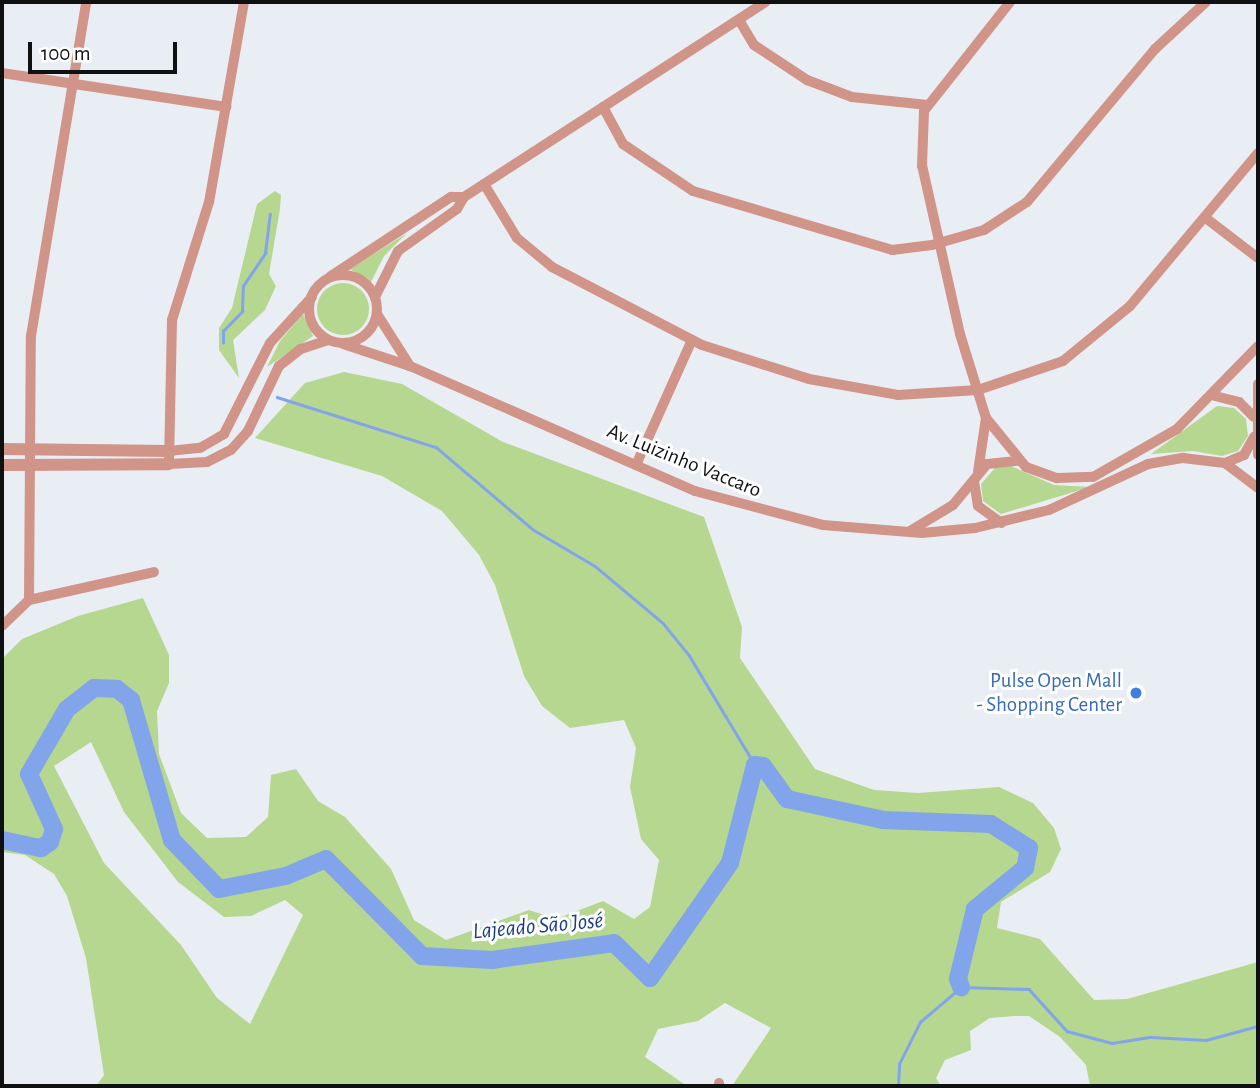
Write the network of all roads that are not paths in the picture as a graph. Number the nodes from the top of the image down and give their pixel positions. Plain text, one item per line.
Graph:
1 (86, 2) edge
2 (244, 2) edge
3 (765, 2) edge
4 (1010, 2) edge
5 (1206, 2) edge
6 (739, 20) junction
7 (2, 74) edge
8 (68, 84) junction
9 (928, 105) junction
10 (226, 107) junction
11 (603, 107) junction
12 (1258, 153) edge
13 (484, 184) junction
14 (464, 197) junction
15 (1207, 219) junction
16 (939, 243) junction
17 (1258, 258) edge
18 (328, 279) junction
19 (312, 297) junction
20 (375, 297) junction
21 (377, 313) junction
22 (328, 340) junction
23 (692, 340) junction
24 (344, 344) junction
25 (1258, 346) edge
26 (410, 366) junction
27 (1258, 384) edge
28 (978, 390) junction
29 (1215, 396) junction
30 (1254, 417) junction
31 (986, 418) junction
32 (1255, 432) junction
33 (217, 440) junction
34 (2, 449) edge
35 (27, 449) junction
36 (224, 455) junction
37 (1258, 455) edge
38 (169, 457) junction
39 (1017, 461) junction
40 (1225, 463) junction
41 (2, 465) edge
42 (28, 465) junction
43 (636, 465) junction
44 (976, 476) junction
45 (1258, 488) edge
46 (1001, 523) junction
47 (910, 531) junction
48 (154, 572) dead end
49 (29, 600) junction
50 (2, 626) edge

1 - 8 street
2 - 10 street
3 - 6 street
4 - 9 street
5 - 16 street
6 - 9 street
6 - 11 street
7 - 8 street
8 - 10 street
8 - 35 street
9 - 16 street
10 - 38 street
11 - 13 street
11 - 16 street
12 - 15 street
13 - 14 street
13 - 23 street
14 - 18 street
14 - 20 street
15 - 17 street
15 - 28 street
16 - 28 street
18 - 19 street
18 - 20 street
19 - 22 street
19 - 33 street
20 - 21 street
21 - 24 street
21 - 26 street
22 - 24 street
22 - 36 street
23 - 28 street
23 - 43 street
24 - 26 street, Av. Luizinho Vaccaro
25 - 29 street
26 - 43 street, Av. Luizinho Vaccaro
27 - 30 street
28 - 31 street
29 - 30 street
29 - 39 street
30 - 32 street
31 - 39 street
31 - 44 street
32 - 37 street
32 - 40 street
33 - 36 street
33 - 38 street
34 - 35 street
35 - 38 street
35 - 42 street
36 - 38 street
38 - 42 street
39 - 44 street
40 - 45 street
40 - 46 street, Av. Luizinho Vaccaro
41 - 42 street
42 - 49 street
43 - 47 street, Av. Luizinho Vaccaro
44 - 46 street
44 - 47 street
46 - 47 street, Av. Luizinho Vaccaro
48 - 49 street
49 - 50 street

